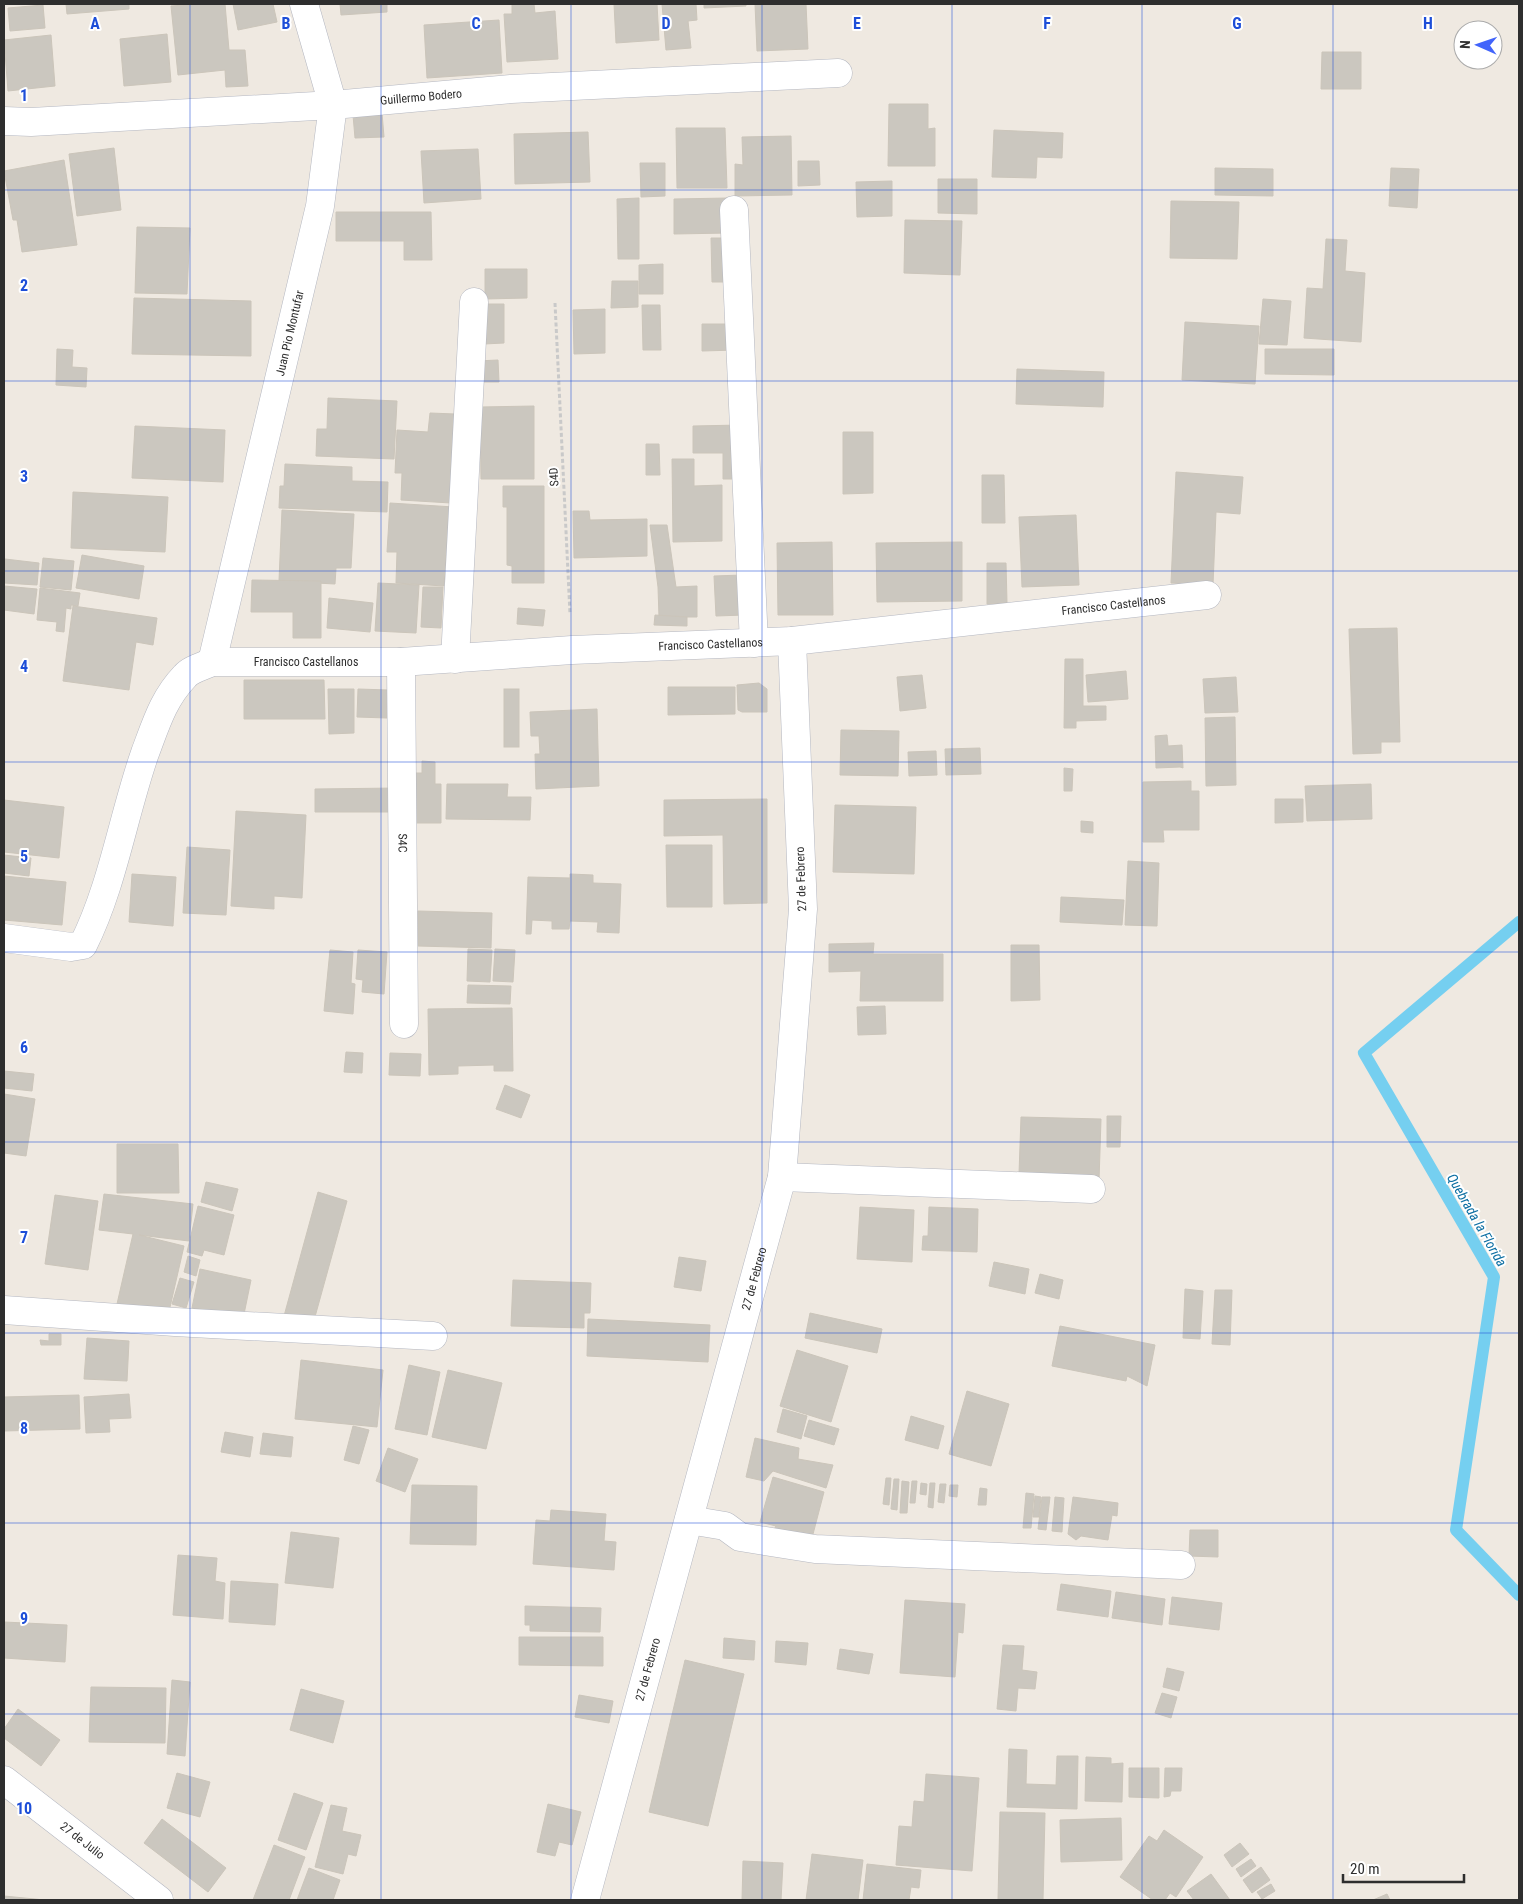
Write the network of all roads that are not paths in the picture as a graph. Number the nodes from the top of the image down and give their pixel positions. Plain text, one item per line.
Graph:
1 (304, 4) edge
2 (838, 73) dead end
3 (333, 105) junction
4 (4, 121) edge
5 (734, 210) dead end
6 (474, 302) dead end
7 (1207, 595) dead end
8 (792, 641) junction
9 (754, 643) junction
10 (455, 659) junction
11 (212, 662) junction
12 (402, 662) junction
13 (4, 938) edge
14 (404, 1024) dead end
15 (782, 1177) junction
16 (1090, 1189) dead end
17 (4, 1310) edge
18 (434, 1336) dead end
19 (689, 1520) junction
20 (1181, 1565) dead end
21 (4, 1780) edge
22 (160, 1900) edge
23 (585, 1900) edge

1 - 3 street, Juan Pio Montufar
2 - 3 street, Guillermo Bodero
3 - 4 street, Guillermo Bodero
3 - 11 street, Juan Pio Montufar
5 - 9 street
6 - 10 street
7 - 8 street, Francisco Castellanos
8 - 9 street, Francisco Castellanos
8 - 15 street, 27 de Febrero
9 - 10 street, Francisco Castellanos
10 - 12 street, Francisco Castellanos
11 - 12 street, Francisco Castellanos
11 - 13 street
12 - 14 street, S4C
15 - 16 street
15 - 19 street, 27 de Febrero
17 - 18 street
19 - 20 street
19 - 23 street, 27 de Febrero
21 - 22 street, 27 de Julio

